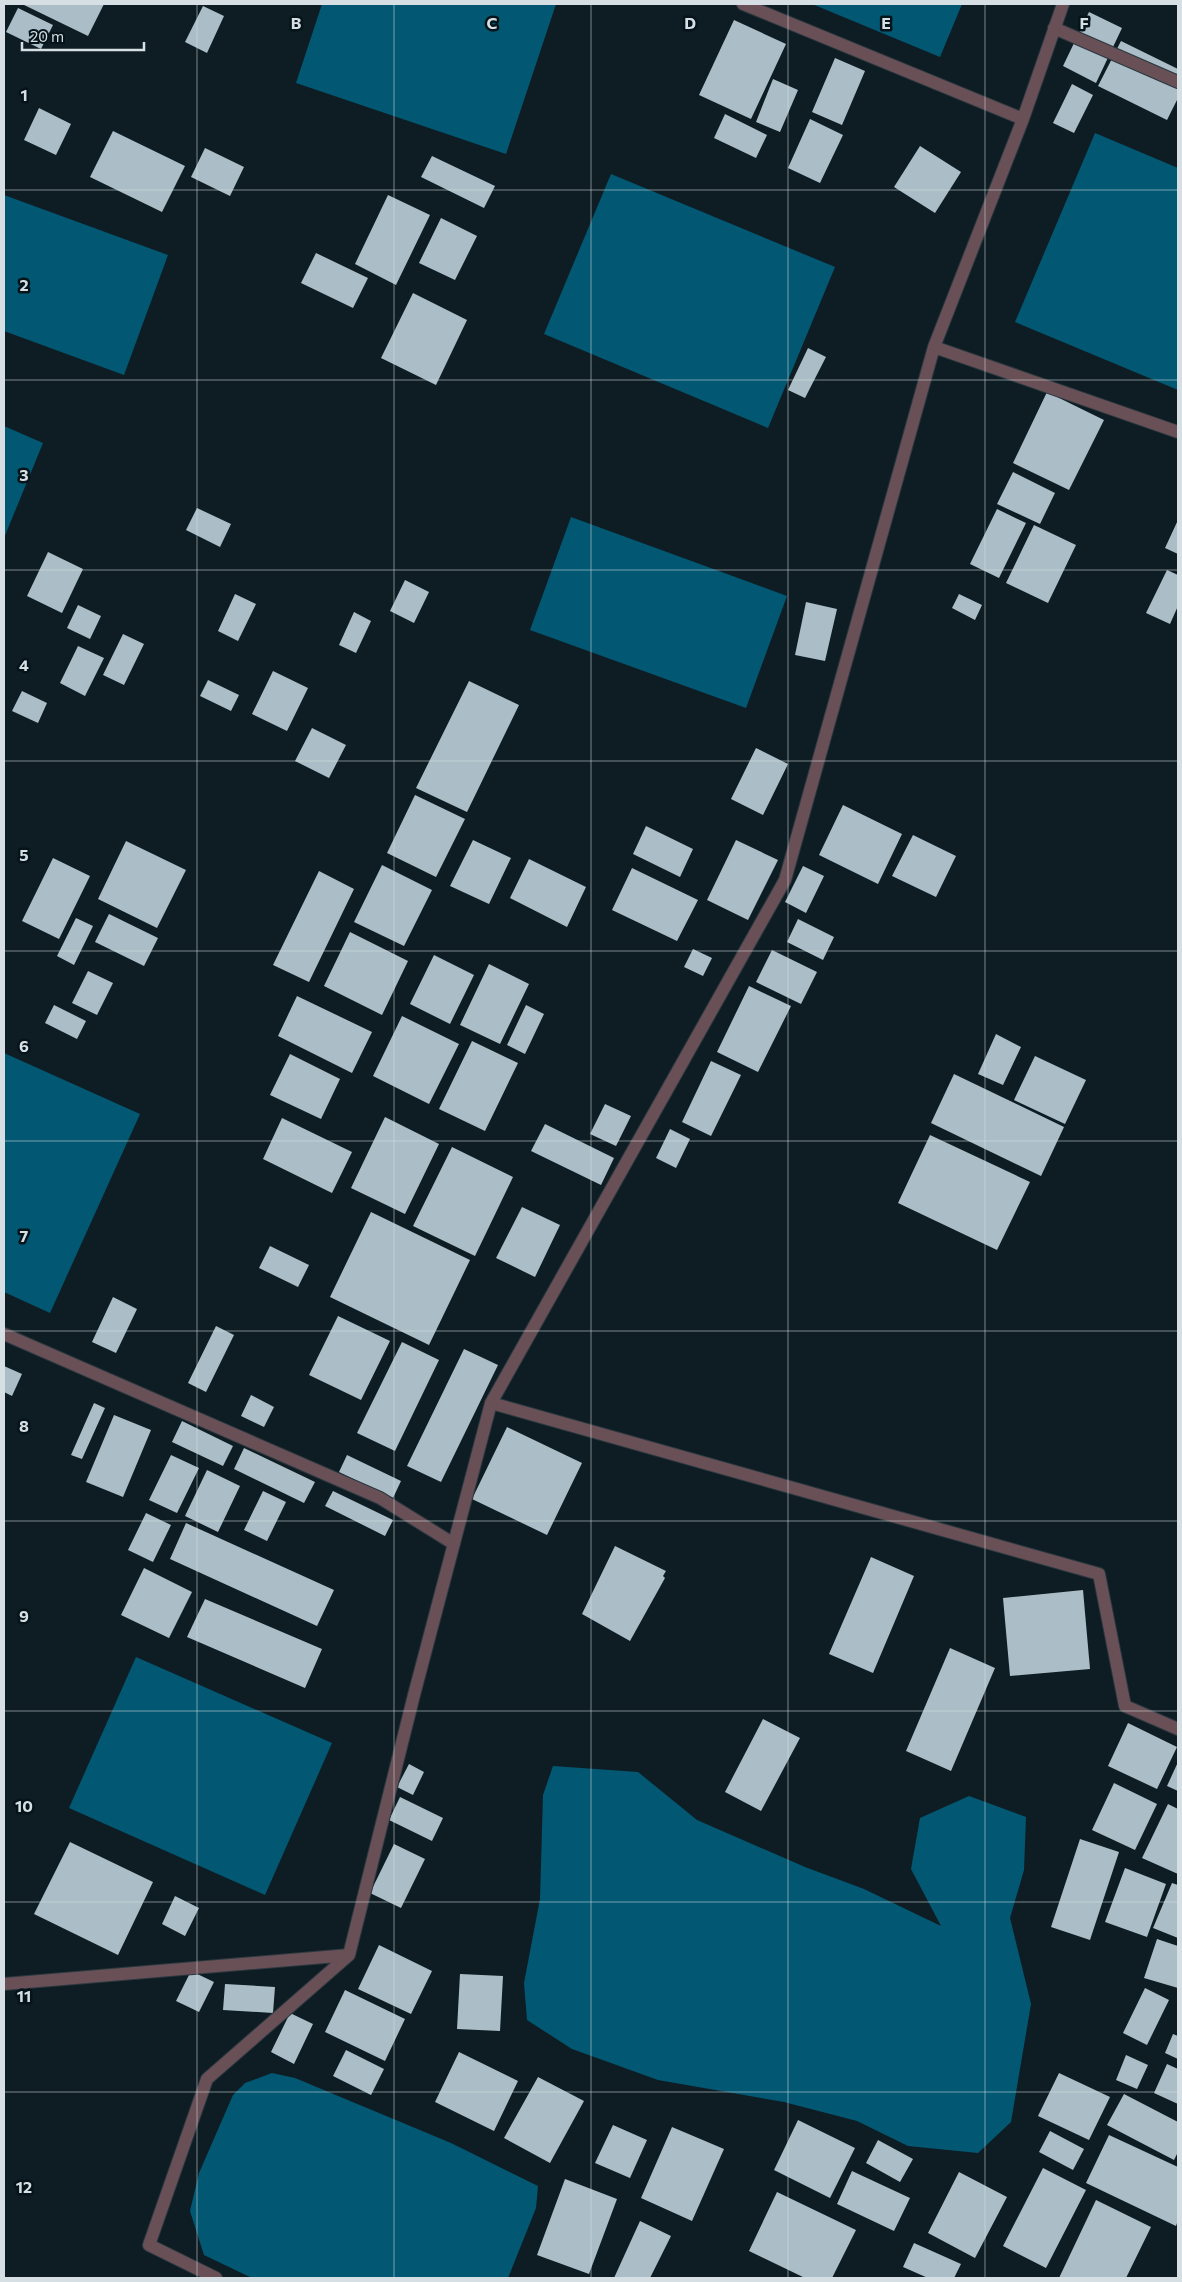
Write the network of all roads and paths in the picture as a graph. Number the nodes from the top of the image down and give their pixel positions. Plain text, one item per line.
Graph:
1 (743, 4) edge
2 (1063, 4) edge
3 (1054, 28) junction
4 (1178, 82) edge
5 (1023, 119) junction
6 (934, 347) junction
7 (1178, 432) edge
8 (4, 1334) edge
9 (491, 1403) junction
10 (454, 1544) junction
11 (1178, 1729) edge
12 (349, 1956) junction
13 (4, 1984) edge
14 (216, 2278) edge

1 - 5 street
2 - 3 street
3 - 4 street
3 - 5 street
5 - 6 street
6 - 7 street
6 - 9 street
8 - 10 street
9 - 10 street
9 - 11 street
10 - 12 street
12 - 13 street
12 - 14 street

